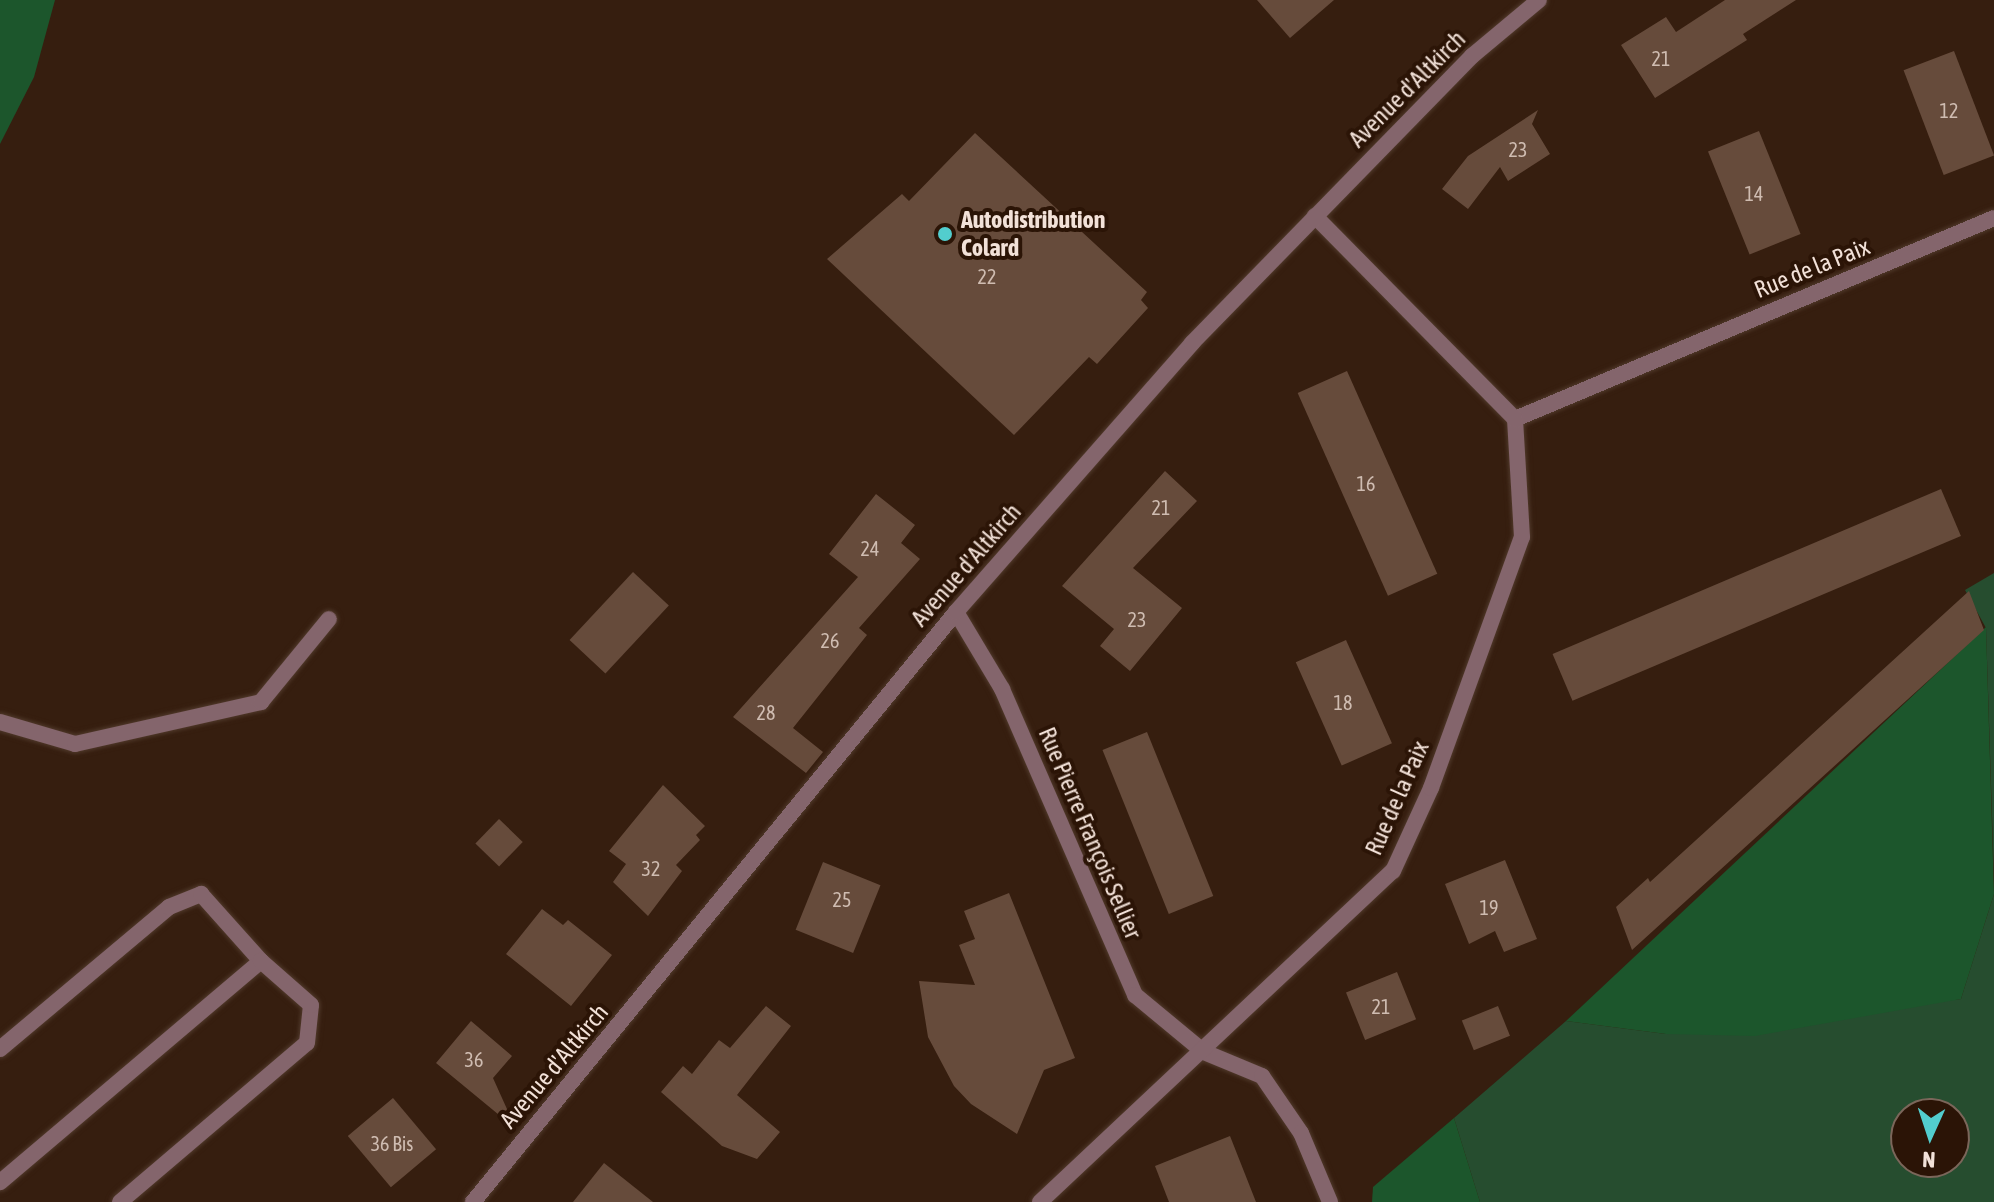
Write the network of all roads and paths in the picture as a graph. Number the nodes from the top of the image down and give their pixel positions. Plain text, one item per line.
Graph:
1 (1539, 0) edge
2 (1315, 216) junction
3 (1994, 218) edge
4 (1515, 419) junction
5 (956, 612) junction
6 (329, 619) dead end
7 (0, 722) edge
8 (261, 961) junction
9 (0, 1049) edge
10 (1204, 1052) junction
11 (0, 1182) edge
12 (120, 1202) edge
13 (473, 1202) edge
14 (1040, 1202) edge
15 (1330, 1202) edge

1 - 2 street, Avenue d'Altkirch
2 - 4 street
2 - 5 street, Avenue d'Altkirch
3 - 4 street, Rue de la Paix
4 - 10 street, Rue de la Paix
5 - 10 street, Rue Pierre François Sellier
5 - 13 street, Avenue d'Altkirch
6 - 7 street
8 - 9 street
8 - 11 street
8 - 12 street
10 - 14 street, Rue de la Paix
10 - 15 street, Rue Pierre François Sellier

